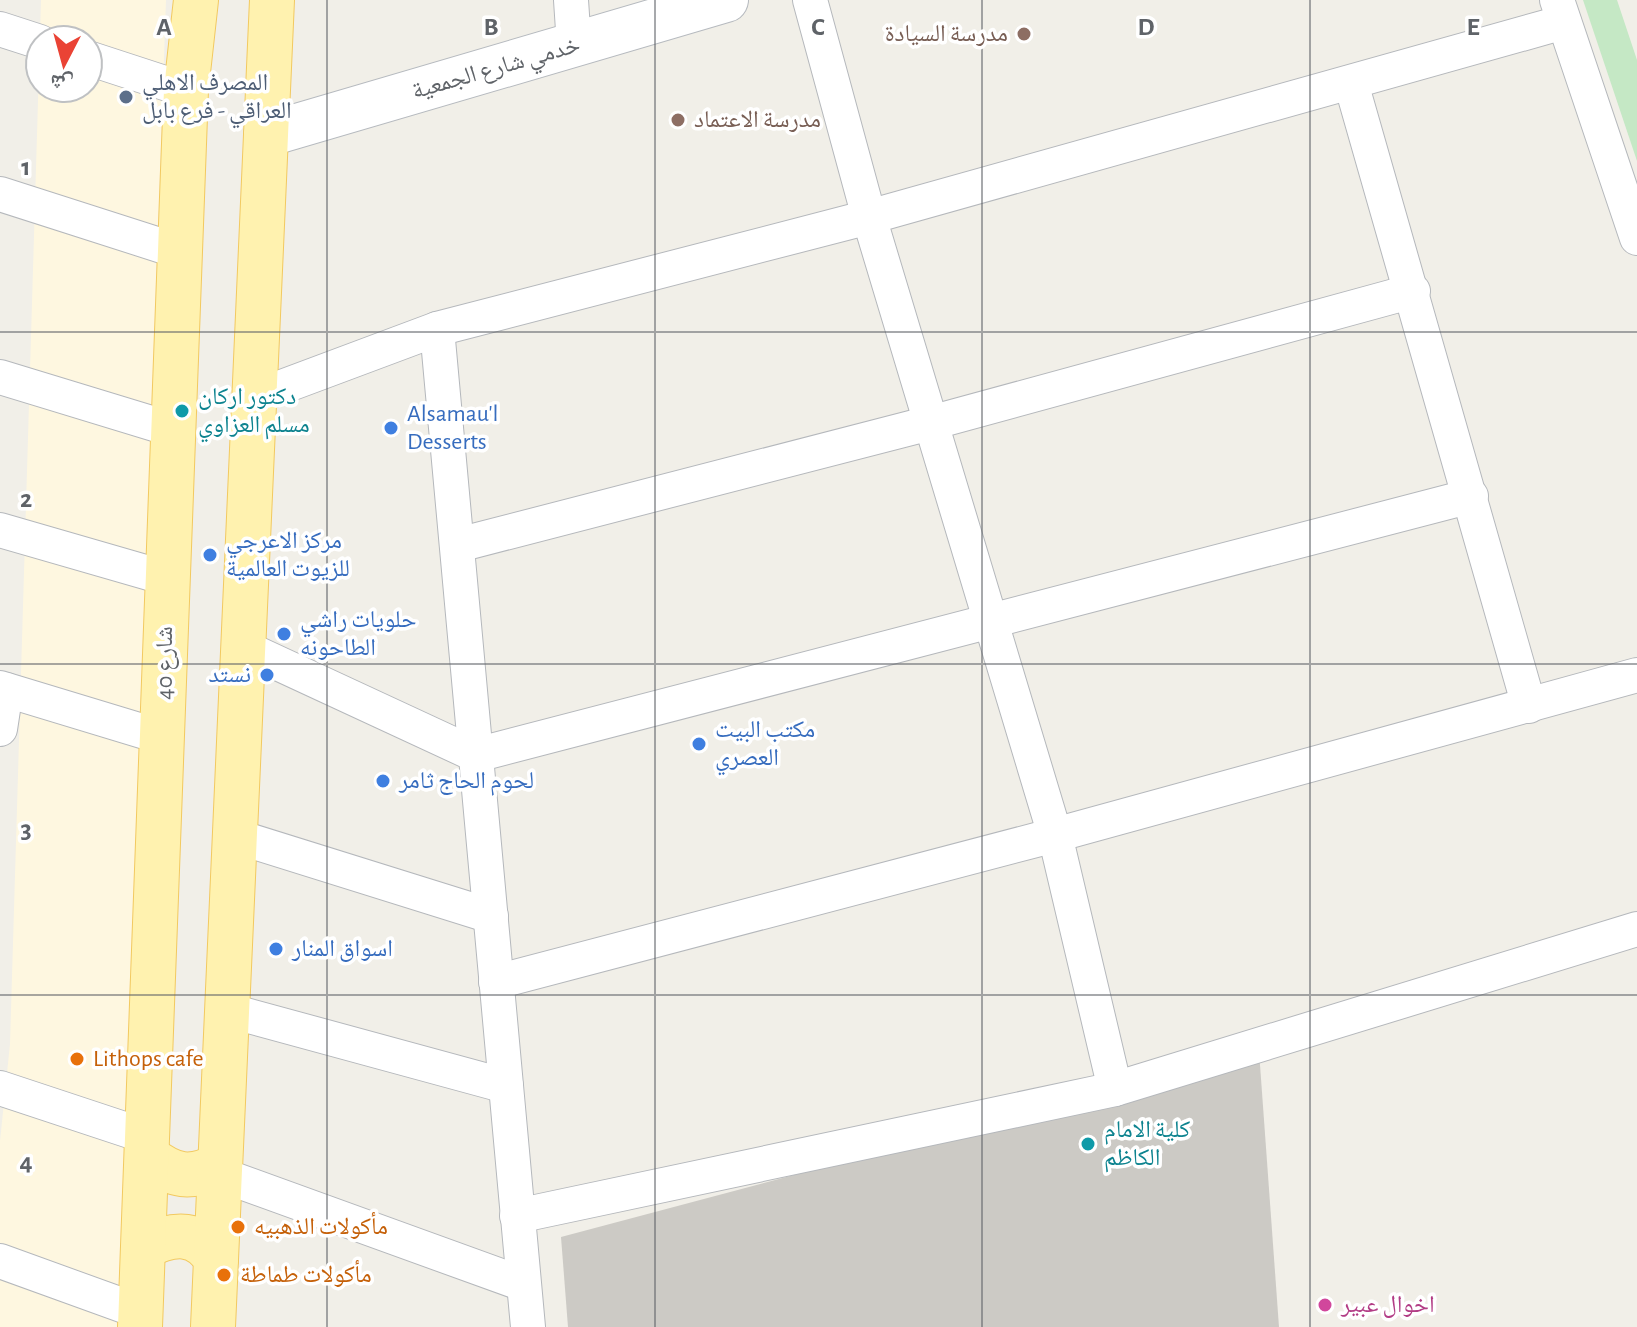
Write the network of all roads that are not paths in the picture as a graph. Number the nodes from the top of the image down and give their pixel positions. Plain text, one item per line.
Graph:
1 (196, 0) edge
2 (272, 0) edge
3 (571, 0) edge
4 (726, 0) edge
5 (810, 0) edge
6 (1561, 11) edge
7 (0, 29) edge
8 (24, 37) edge
9 (574, 45) junction
10 (104, 63) edge
11 (1351, 83) junction
12 (186, 90) junction
13 (266, 135) junction
14 (0, 194) edge
15 (869, 217) junction
16 (1637, 238) edge
17 (181, 252) junction
18 (1413, 291) junction
19 (437, 329) junction
20 (0, 377) edge
21 (255, 397) junction
22 (934, 422) junction
23 (174, 430) junction
24 (1471, 496) junction
25 (0, 530) edge
26 (458, 545) junction
27 (166, 578) junction
28 (992, 621) junction
29 (243, 647) junction
30 (1637, 675) edge
31 (3, 689) edge
32 (1529, 706) junction
33 (0, 729) edge
34 (165, 738) junction
35 (476, 755) junction
36 (1055, 835) junction
37 (235, 836) junction
38 (491, 916) junction
39 (1637, 929) edge
40 (496, 982) junction
41 (227, 1010) junction
42 (506, 1086) junction
43 (0, 1088) edge
44 (1115, 1089) junction
45 (148, 1147) junction
46 (220, 1169) junction
47 (517, 1216) junction
48 (144, 1247) junction
49 (216, 1259) junction
50 (0, 1261) edge
51 (523, 1284) junction
52 (141, 1320) edge
53 (213, 1327) edge
54 (528, 1327) edge

1 - 12 main road, شارع 40
2 - 13 main road
3 - 9 street
4 - 9 street, خدمي شارع الجمعية
5 - 15 street
6 - 11 street
6 - 16 street
7 - 8 street
9 - 13 street, خدمي شارع الجمعية
10 - 12 street
11 - 15 street
11 - 18 street
12 - 17 main road, شارع 40
13 - 21 main road
14 - 17 street
15 - 19 street
15 - 22 street
17 - 23 main road, شارع 40
18 - 22 street
18 - 24 street
19 - 21 street
19 - 26 street
20 - 23 street
21 - 29 main road
22 - 26 street
22 - 28 street
23 - 27 main road, شارع 40
24 - 28 street
24 - 32 street
25 - 27 street
26 - 35 street
27 - 34 main road, شارع 40
28 - 35 street
28 - 36 street
29 - 35 street
29 - 37 main road
30 - 32 street
31 - 33 street
31 - 34 street
32 - 36 street
34 - 45 main road, شارع 40
35 - 38 street
36 - 40 street
36 - 44 street
37 - 38 street
37 - 41 main road
38 - 40 street
39 - 44 street
40 - 42 street
41 - 42 street
41 - 46 main road
42 - 47 street
43 - 45 street
44 - 47 street
45 - 46 main road
45 - 48 main road, شارع 40
46 - 49 main road
46 - 51 street
47 - 51 street
48 - 49 main road
48 - 52 main road, شارع 40
49 - 53 main road
50 - 52 street
51 - 54 street

